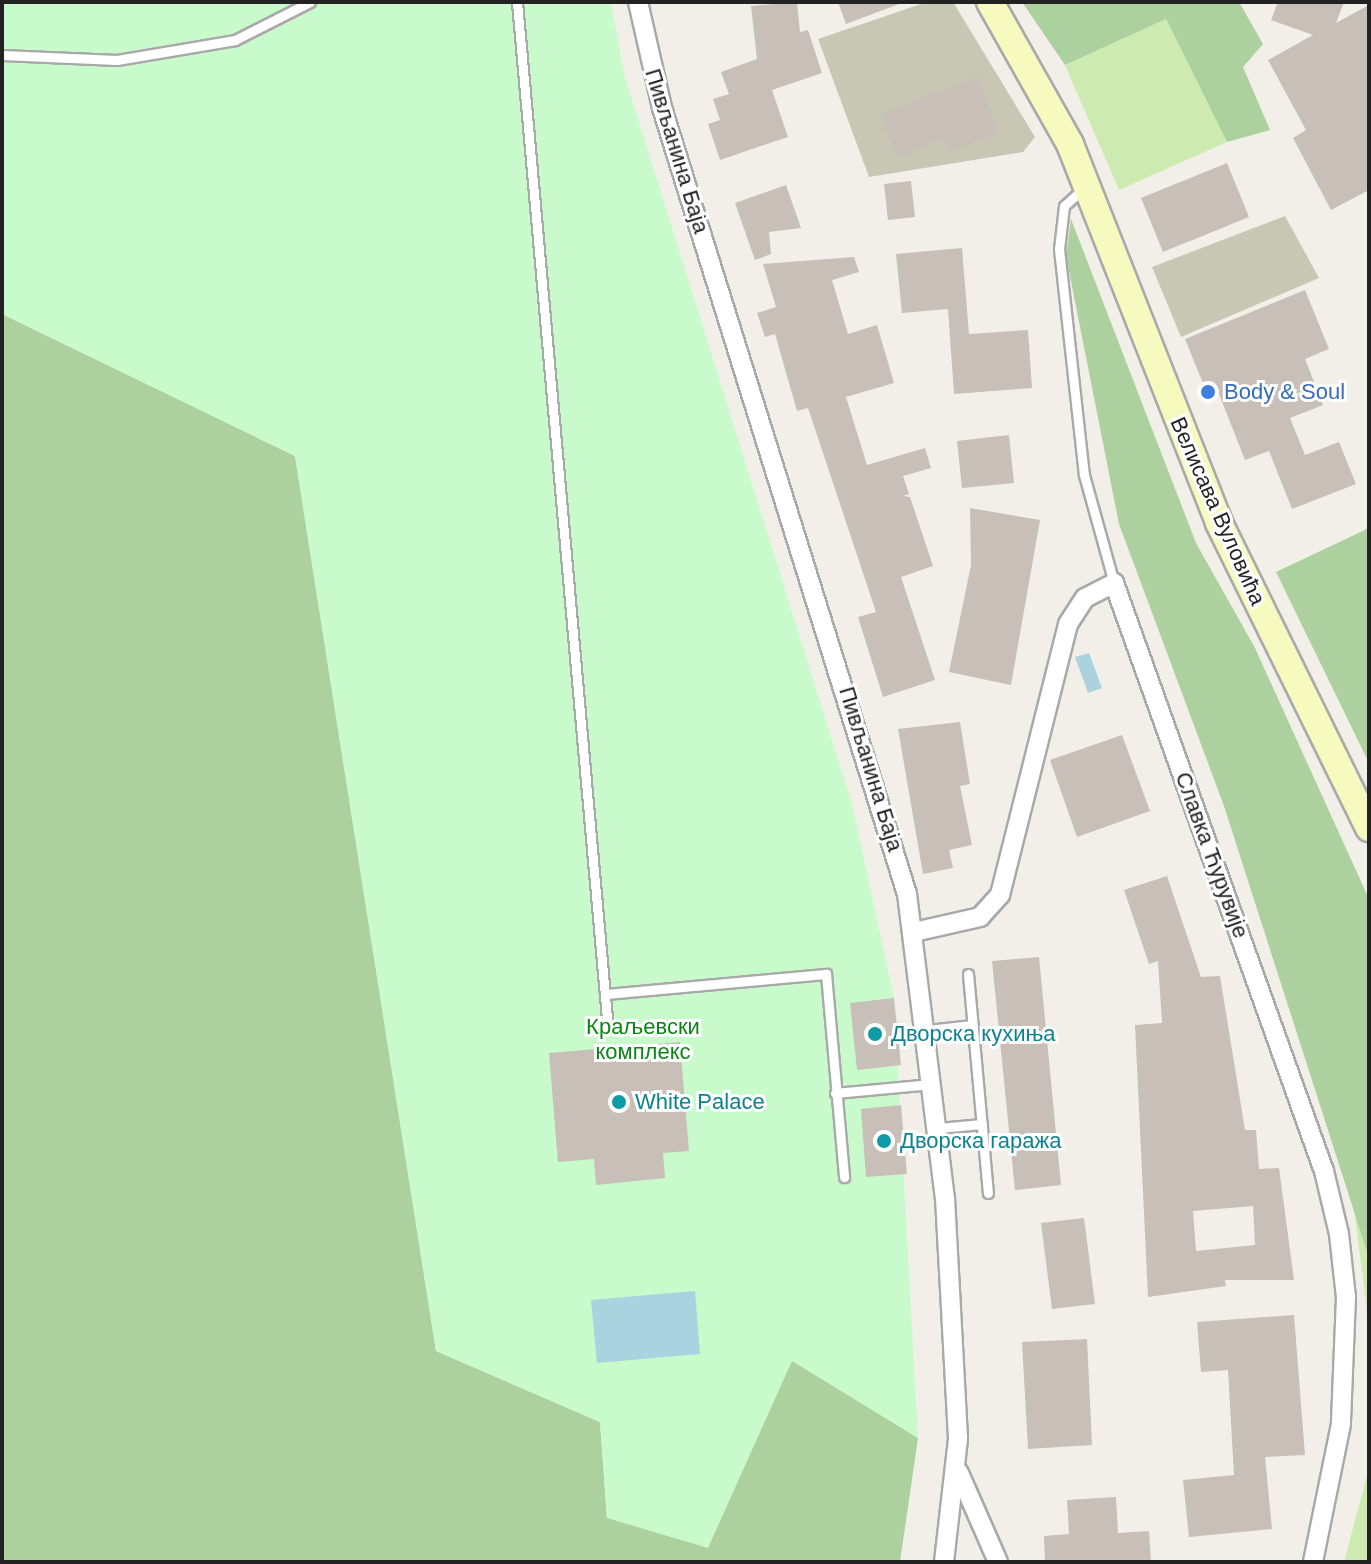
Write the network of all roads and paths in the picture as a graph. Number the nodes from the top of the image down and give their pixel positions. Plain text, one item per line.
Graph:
1 (310, 2) edge
2 (517, 2) edge
3 (638, 2) edge
4 (990, 2) edge
5 (2, 55) edge
6 (1088, 185) junction
7 (1114, 583) junction
8 (1369, 828) edge
9 (914, 932) junction
10 (968, 974) dead end
11 (605, 994) junction
12 (973, 1025) junction
13 (608, 1029) dead end
14 (927, 1030) junction
15 (933, 1084) junction
16 (835, 1093) junction
17 (982, 1124) junction
18 (938, 1128) junction
19 (844, 1177) dead end
20 (988, 1193) dead end
21 (958, 1470) junction
22 (944, 1562) edge
23 (998, 1562) edge
24 (1313, 1562) edge

1 - 5 lane
2 - 11 lane
3 - 9 street, Пивљанина Баја
4 - 6 street, Велисава Вуловића
6 - 7 lane
6 - 8 street, Велисава Вуловића
7 - 9 street
7 - 24 street, Славка Ћурувије
9 - 14 street, Пивљанина Баја
10 - 12 lane
11 - 13 lane
11 - 16 lane
12 - 14 lane
12 - 17 lane
14 - 15 street, Пивљанина Баја
15 - 16 lane
15 - 18 street, Пивљанина Баја
16 - 19 lane
17 - 18 lane
17 - 20 lane
18 - 21 street, Пивљанина Баја
21 - 22 street, Пивљанина Баја
21 - 23 street

